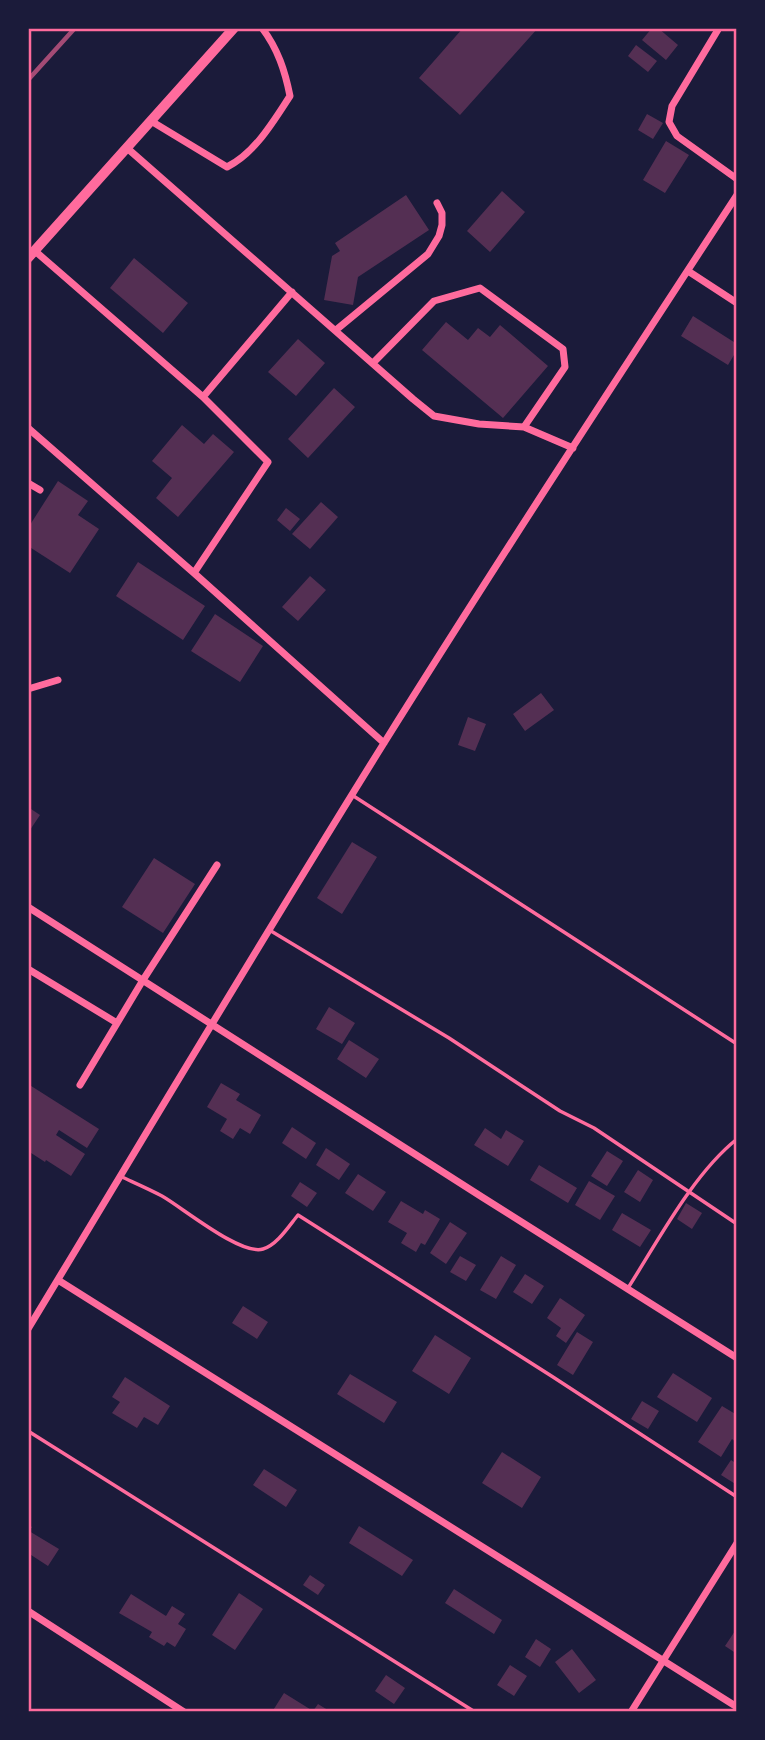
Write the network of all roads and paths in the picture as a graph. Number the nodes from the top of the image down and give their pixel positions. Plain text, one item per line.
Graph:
1 (234, 28) edge
2 (262, 28) edge
3 (719, 28) edge
4 (152, 121) junction
5 (127, 148) junction
6 (737, 179) edge
7 (737, 195) edge
8 (438, 203) dead end
9 (32, 255) edge
10 (688, 271) junction
11 (292, 292) junction
12 (737, 303) edge
13 (336, 330) junction
14 (373, 363) junction
15 (203, 397) junction
16 (524, 427) junction
17 (28, 428) edge
18 (573, 448) junction
19 (28, 483) edge
20 (40, 490) dead end
21 (194, 573) junction
22 (58, 680) dead end
23 (28, 689) edge
24 (384, 743) junction
25 (352, 795) junction
26 (218, 865) dead end
27 (28, 907) edge
28 (269, 930) junction
29 (28, 969) edge
30 (142, 980) junction
31 (117, 1023) junction
32 (212, 1024) junction
33 (737, 1044) edge
34 (80, 1085) dead end
35 (737, 1139) edge
36 (120, 1176) junction
37 (689, 1193) junction
38 (737, 1224) edge
39 (58, 1280) junction
40 (628, 1288) junction
41 (28, 1329) edge
42 (737, 1358) edge
43 (28, 1431) edge
44 (737, 1497) edge
45 (737, 1543) edge
46 (28, 1611) edge
47 (663, 1660) junction
48 (737, 1707) edge
49 (184, 1712) edge
50 (475, 1712) edge
51 (631, 1712) edge

1 - 4 main road
2 - 4 street
3 - 6 street
4 - 5 main road
5 - 9 main road
5 - 11 street
7 - 10 street
8 - 13 street
9 - 15 street
10 - 12 street
10 - 18 street
11 - 13 street
11 - 15 street
13 - 14 street
14 - 16 street
14 - 16 street
15 - 21 street
16 - 18 street
17 - 21 street
18 - 24 street
19 - 20 street
21 - 24 street
22 - 23 street
24 - 25 street
25 - 28 street
25 - 33 lane
26 - 30 street
27 - 30 street
28 - 32 street
28 - 37 lane
29 - 31 street
30 - 31 street
30 - 32 street
31 - 34 street
32 - 36 street
32 - 40 street
35 - 37 lane
36 - 39 street
36 - 44 lane
37 - 38 lane
37 - 40 lane
39 - 41 street
39 - 47 street
40 - 42 street
43 - 50 lane
45 - 47 street
46 - 49 street
47 - 48 street
47 - 51 street

